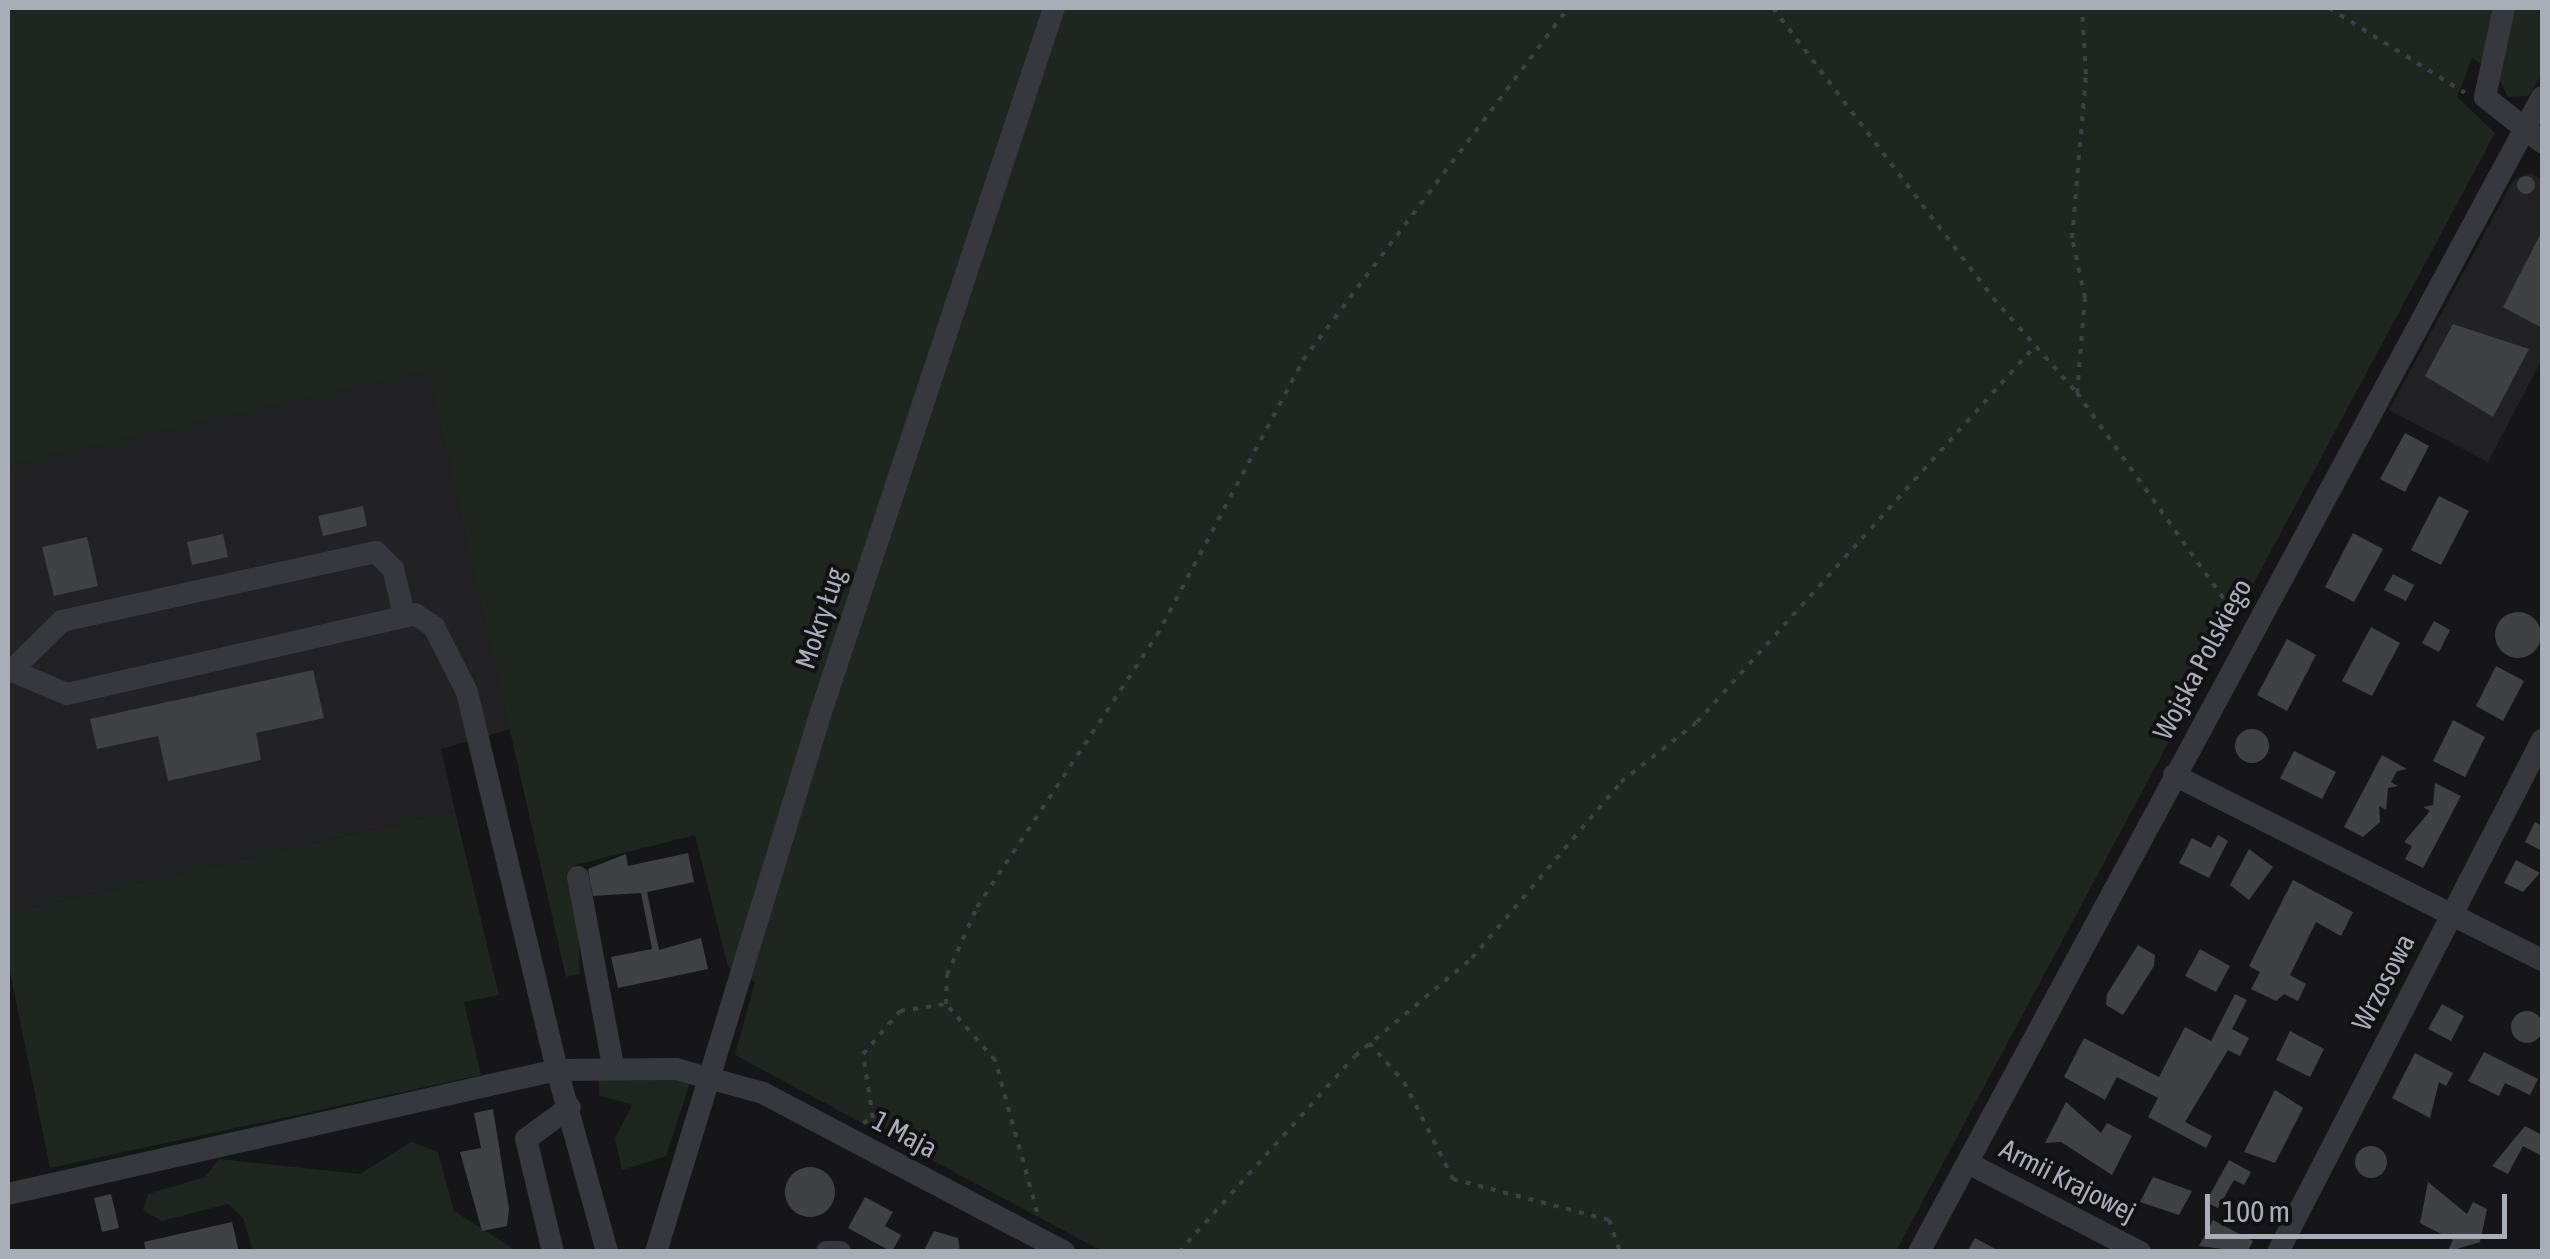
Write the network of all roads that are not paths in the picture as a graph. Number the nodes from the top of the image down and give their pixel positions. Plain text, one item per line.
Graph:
1 (1054, 8) edge
2 (2504, 8) edge
3 (2542, 96) edge
4 (2522, 130) junction
5 (2542, 142) edge
6 (404, 614) junction
7 (11, 668) edge
8 (2542, 740) edge
9 (2174, 775) junction
10 (578, 877) dead end
11 (2451, 914) junction
12 (2542, 960) edge
13 (614, 1066) junction
14 (558, 1070) junction
15 (714, 1077) junction
16 (570, 1107) junction
17 (1968, 1162) junction
18 (8, 1194) edge
19 (553, 1252) edge
20 (607, 1252) edge
21 (656, 1252) edge
22 (828, 1252) edge
23 (840, 1252) edge
24 (1064, 1252) edge
25 (1920, 1252) edge
26 (2140, 1252) edge
27 (2278, 1252) edge

1 - 15 street, Mokry Ług
2 - 4 street
3 - 4 street, Wojska Polskiego
4 - 5 street
4 - 9 street, Wojska Polskiego
6 - 7 street
6 - 7 street
6 - 14 street
8 - 11 street, Wrzosowa
9 - 11 street
9 - 17 street, Wojska Polskiego
10 - 13 street
11 - 12 street
11 - 27 street, Wrzosowa
13 - 14 street, 1 Maja
13 - 15 street, 1 Maja
14 - 16 street
14 - 18 street, 1 Maja
15 - 21 street, Mokry Ług
15 - 24 street, 1 Maja
16 - 19 street
16 - 20 street
17 - 25 street, Wojska Polskiego
17 - 26 street, Armii Krajowej
22 - 23 street

